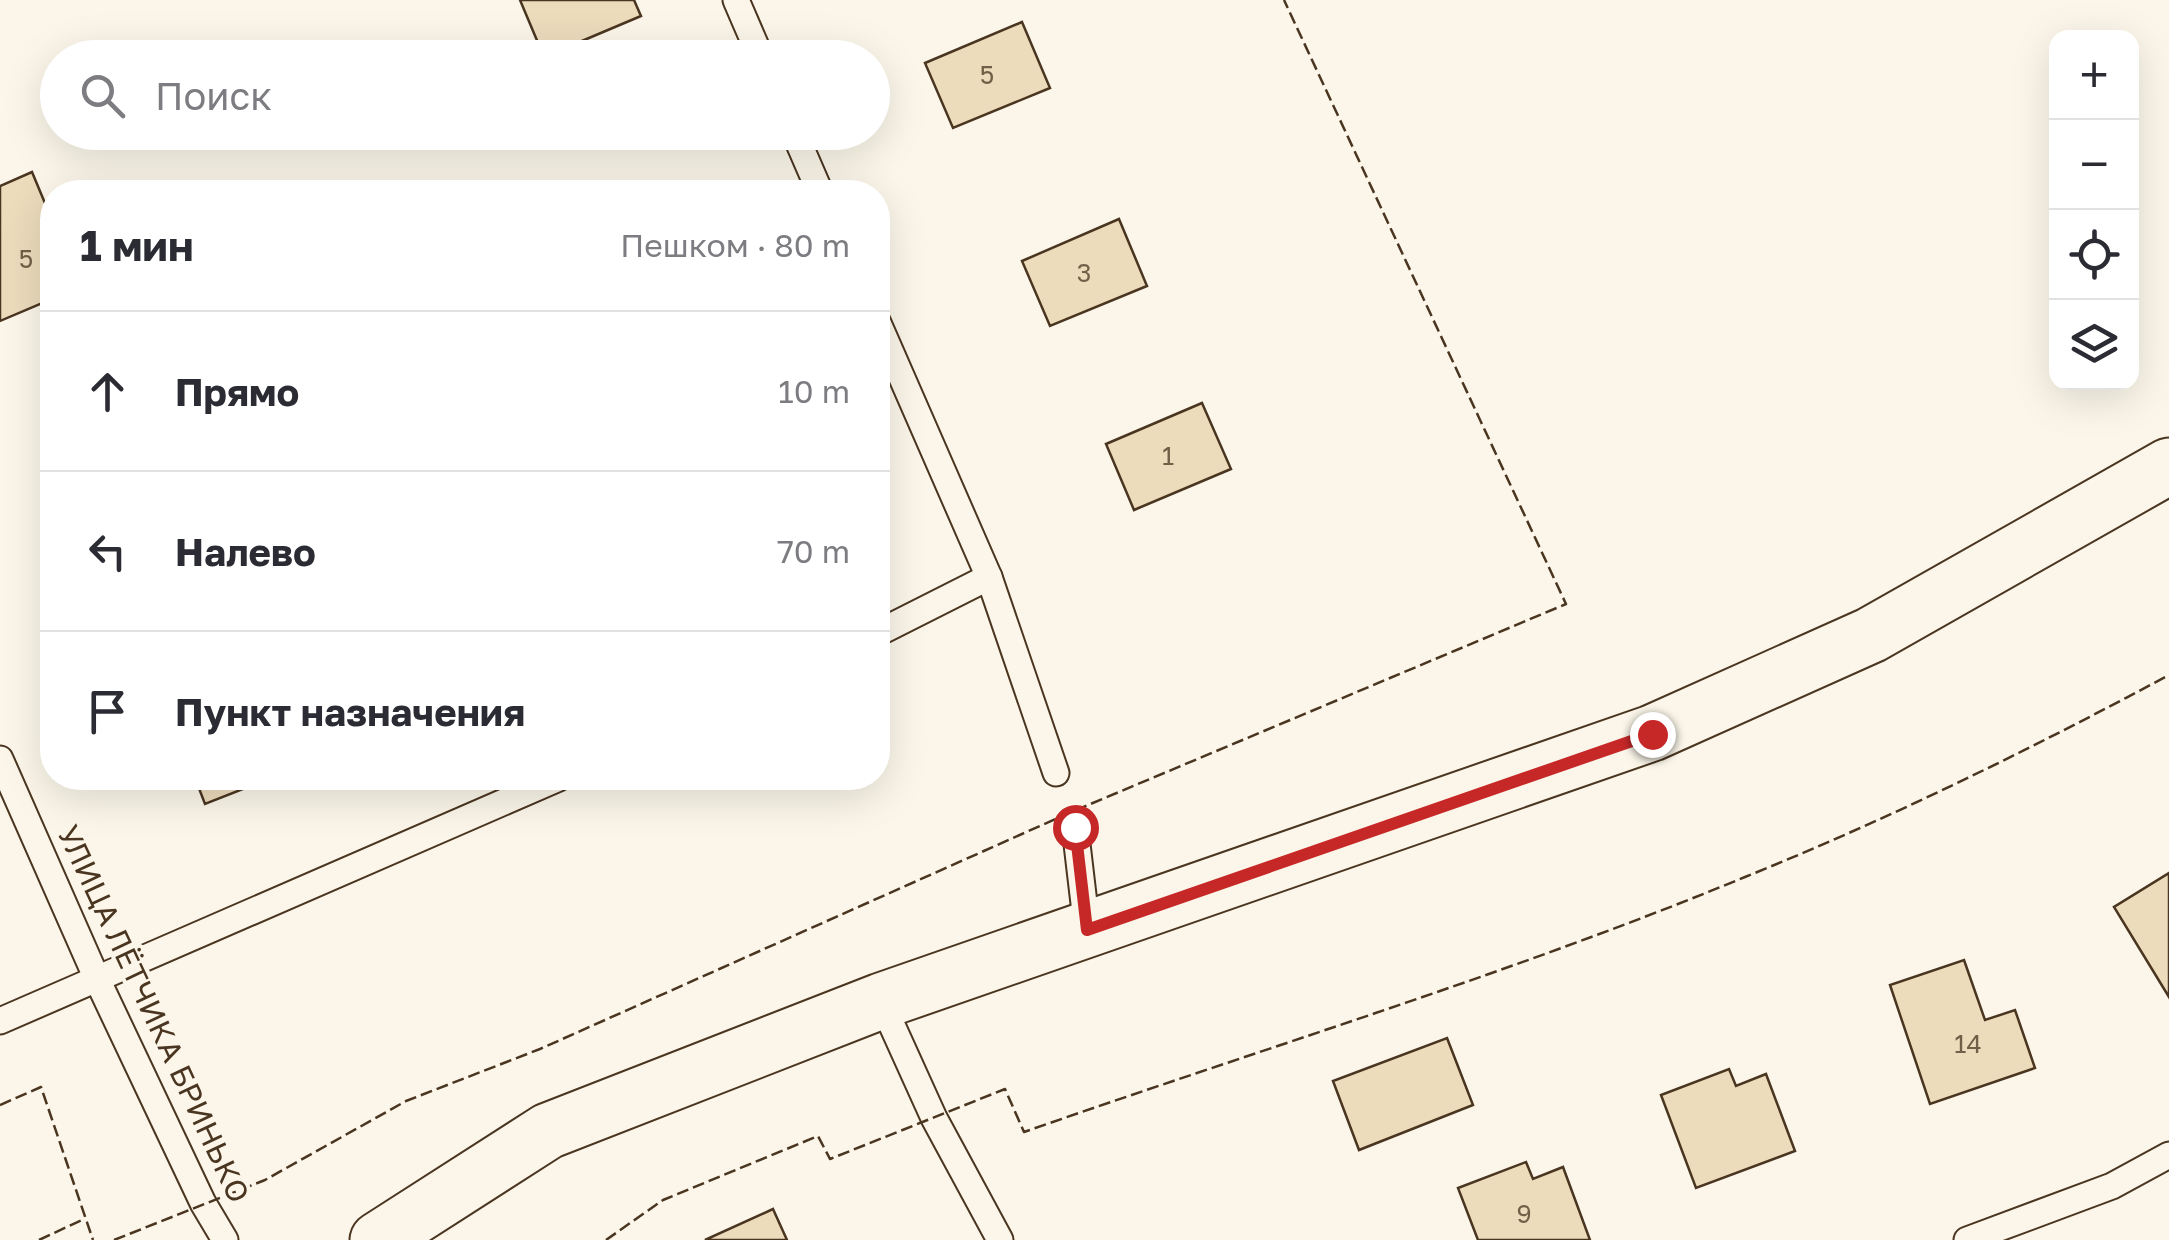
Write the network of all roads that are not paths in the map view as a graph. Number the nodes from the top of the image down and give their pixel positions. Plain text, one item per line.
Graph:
1 (736, 0) edge
2 (753, 40) edge
3 (802, 150) edge
4 (815, 180) edge
5 (890, 351) edge
6 (2169, 466) edge
7 (989, 578) junction
8 (890, 628) edge
9 (0, 760) edge
10 (1056, 774) dead end
11 (531, 790) edge
12 (1075, 827) dead end
13 (1087, 930) junction
14 (97, 979) junction
15 (881, 1001) junction
16 (0, 1021) edge
17 (2169, 1155) edge
18 (225, 1240) edge
19 (378, 1240) edge
20 (1000, 1240) edge
21 (1967, 1240) edge

1 - 2 lane
3 - 4 lane
5 - 7 lane
6 - 13 street
7 - 8 lane
7 - 10 lane
9 - 14 lane, УЛИЦА ЛЁТЧИКА БРИНЬКО
11 - 14 lane
12 - 13 lane
13 - 15 street
14 - 16 lane
14 - 18 lane, УЛИЦА ЛЁТЧИКА БРИНЬКО
15 - 19 street
15 - 20 lane
17 - 21 lane

